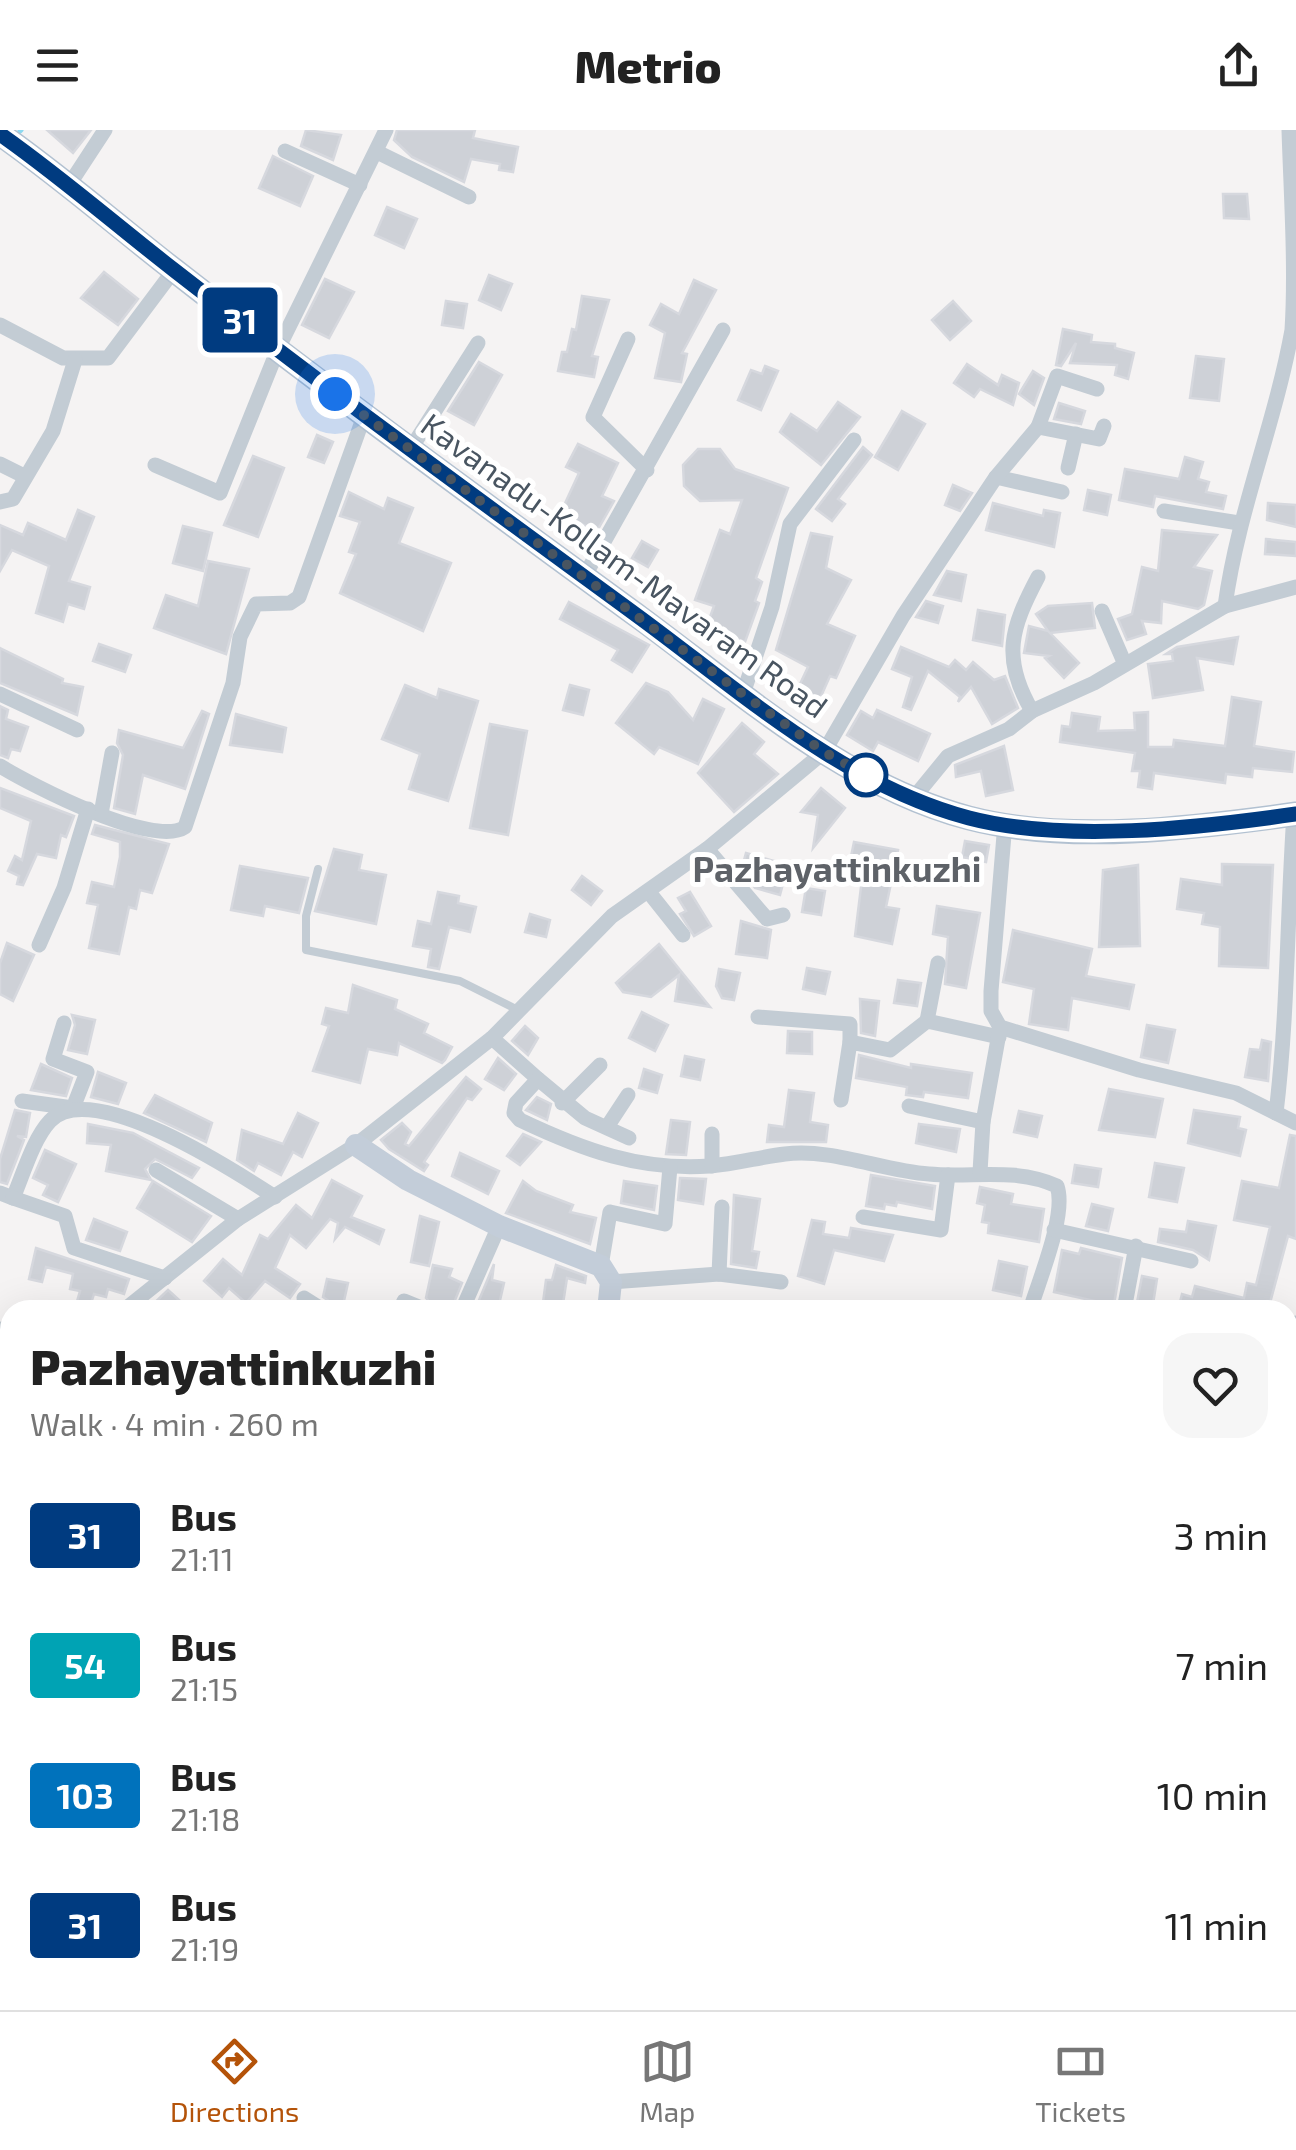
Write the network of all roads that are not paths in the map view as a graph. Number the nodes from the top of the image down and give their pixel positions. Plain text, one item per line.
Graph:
1 (105, 130) edge
2 (386, 130) edge
3 (1288, 130) edge
4 (16, 137) edge
5 (284, 150) dead end
6 (377, 152) junction
7 (69, 185) junction
8 (360, 186) junction
9 (469, 197) dead end
10 (174, 270) junction
11 (0, 325) edge
12 (723, 330) dead end
13 (628, 339) dead end
14 (478, 343) dead end
15 (278, 349) junction
16 (75, 360) junction
17 (1097, 388) dead end
18 (364, 416) junction
19 (1104, 426) dead end
20 (1038, 427) junction
21 (1076, 434) junction
22 (854, 440) dead end
23 (410, 450) junction
24 (0, 464) edge
25 (155, 465) dead end
26 (1068, 468) dead end
27 (648, 470) junction
28 (24, 476) junction
29 (996, 477) junction
30 (1062, 492) dead end
31 (0, 502) edge
32 (1164, 510) dead end
33 (1239, 522) junction
34 (584, 577) junction
35 (1038, 577) dead end
36 (1296, 587) edge
37 (1226, 606) junction
38 (1102, 610) dead end
39 (1124, 662) junction
40 (0, 694) edge
41 (742, 694) junction
42 (1032, 710) junction
43 (76, 730) dead end
44 (112, 752) dead end
45 (824, 752) junction
46 (0, 766) edge
47 (912, 800) junction
48 (94, 811) junction
49 (1295, 814) edge
50 (1005, 823) junction
51 (707, 850) junction
52 (318, 869) dead end
53 (648, 891) junction
54 (783, 915) dead end
55 (683, 935) dead end
56 (39, 945) dead end
57 (938, 964) dead end
58 (520, 1011) junction
59 (758, 1017) dead end
60 (927, 1022) junction
61 (64, 1023) dead end
62 (1000, 1032) junction
63 (492, 1038) junction
64 (850, 1042) junction
65 (600, 1065) dead end
66 (538, 1079) junction
67 (628, 1095) dead end
68 (842, 1100) dead end
69 (22, 1101) dead end
70 (562, 1102) junction
71 (908, 1106) dead end
72 (73, 1108) junction
73 (1276, 1114) junction
74 (983, 1122) junction
75 (1296, 1122) edge
76 (606, 1127) junction
77 (712, 1134) dead end
78 (629, 1138) dead end
79 (356, 1144) junction
80 (712, 1166) junction
81 (670, 1167) junction
82 (156, 1170) dead end
83 (980, 1172) junction
84 (948, 1175) junction
85 (6, 1195) edge
86 (275, 1197) junction
87 (722, 1206) dead end
88 (863, 1217) dead end
89 (238, 1219) junction
90 (499, 1226) junction
91 (1054, 1230) junction
92 (1136, 1246) junction
93 (1191, 1261) dead end
94 (606, 1274) junction
95 (719, 1274) junction
96 (165, 1278) junction
97 (782, 1282) dead end
98 (304, 1298) dead end
99 (137, 1300) edge
100 (307, 1300) edge
101 (466, 1300) edge
102 (607, 1300) edge
103 (1033, 1300) edge
104 (1126, 1300) edge

1 - 7 street
2 - 6 street
3 - 33 street
4 - 7 main road, Kavanadu-Kollam-Mavaram Road
5 - 8 street
6 - 8 street
6 - 9 street
7 - 10 main road, Kavanadu-Kollam-Mavaram Road
8 - 15 street
10 - 15 main road, Kavanadu-Kollam-Mavaram Road
10 - 16 street
11 - 16 street
12 - 27 street
13 - 27 street
14 - 23 street
15 - 18 main road, Kavanadu-Kollam-Mavaram Road
15 - 25 street
16 - 28 street
17 - 20 street
18 - 23 main road, Kavanadu-Kollam-Mavaram Road
18 - 48 street
19 - 21 street
20 - 21 street
20 - 29 street
21 - 26 street
22 - 41 street
23 - 34 main road, Kavanadu-Kollam-Mavaram Road
24 - 28 street
27 - 34 street
28 - 31 street
29 - 30 street
29 - 45 street
32 - 33 street
33 - 37 street
34 - 41 main road, Kavanadu-Kollam-Mavaram Road
35 - 42 street
36 - 37 street
37 - 39 street
38 - 39 street
39 - 42 street
40 - 43 street
41 - 45 main road, Kavanadu-Kollam-Mavaram Road
42 - 47 street
44 - 48 street
45 - 47 main road, Kavanadu-Kollam-Mavaram Road
45 - 51 street
46 - 48 street
47 - 50 main road, Kavanadu-Kollam-Mavaram Road
48 - 56 street
49 - 50 main road, Kavanadu-Kollam-Mavaram Road
49 - 73 street
50 - 62 street
51 - 53 street
51 - 54 street
52 - 58 lane
53 - 55 street
53 - 58 street
57 - 60 street
58 - 63 street
59 - 64 street
60 - 62 street
60 - 64 street
61 - 72 street
62 - 73 street
62 - 74 street
63 - 66 street
63 - 79 street
64 - 68 street
65 - 70 street
66 - 70 street
66 - 81 street
67 - 76 street
69 - 72 street
70 - 76 street
71 - 74 street
72 - 85 street
72 - 86 street
73 - 75 street
74 - 83 street
76 - 78 street
77 - 80 street
79 - 86 street
79 - 90 street
80 - 81 street
80 - 84 street
81 - 94 street
82 - 89 street
83 - 84 street
83 - 91 street
84 - 88 street
85 - 96 street
86 - 89 street
87 - 95 street
89 - 96 street
90 - 94 street
90 - 101 street
91 - 92 street
91 - 103 street
92 - 93 street
92 - 104 street
94 - 95 street
94 - 102 street
95 - 97 street
96 - 99 street
98 - 100 street

